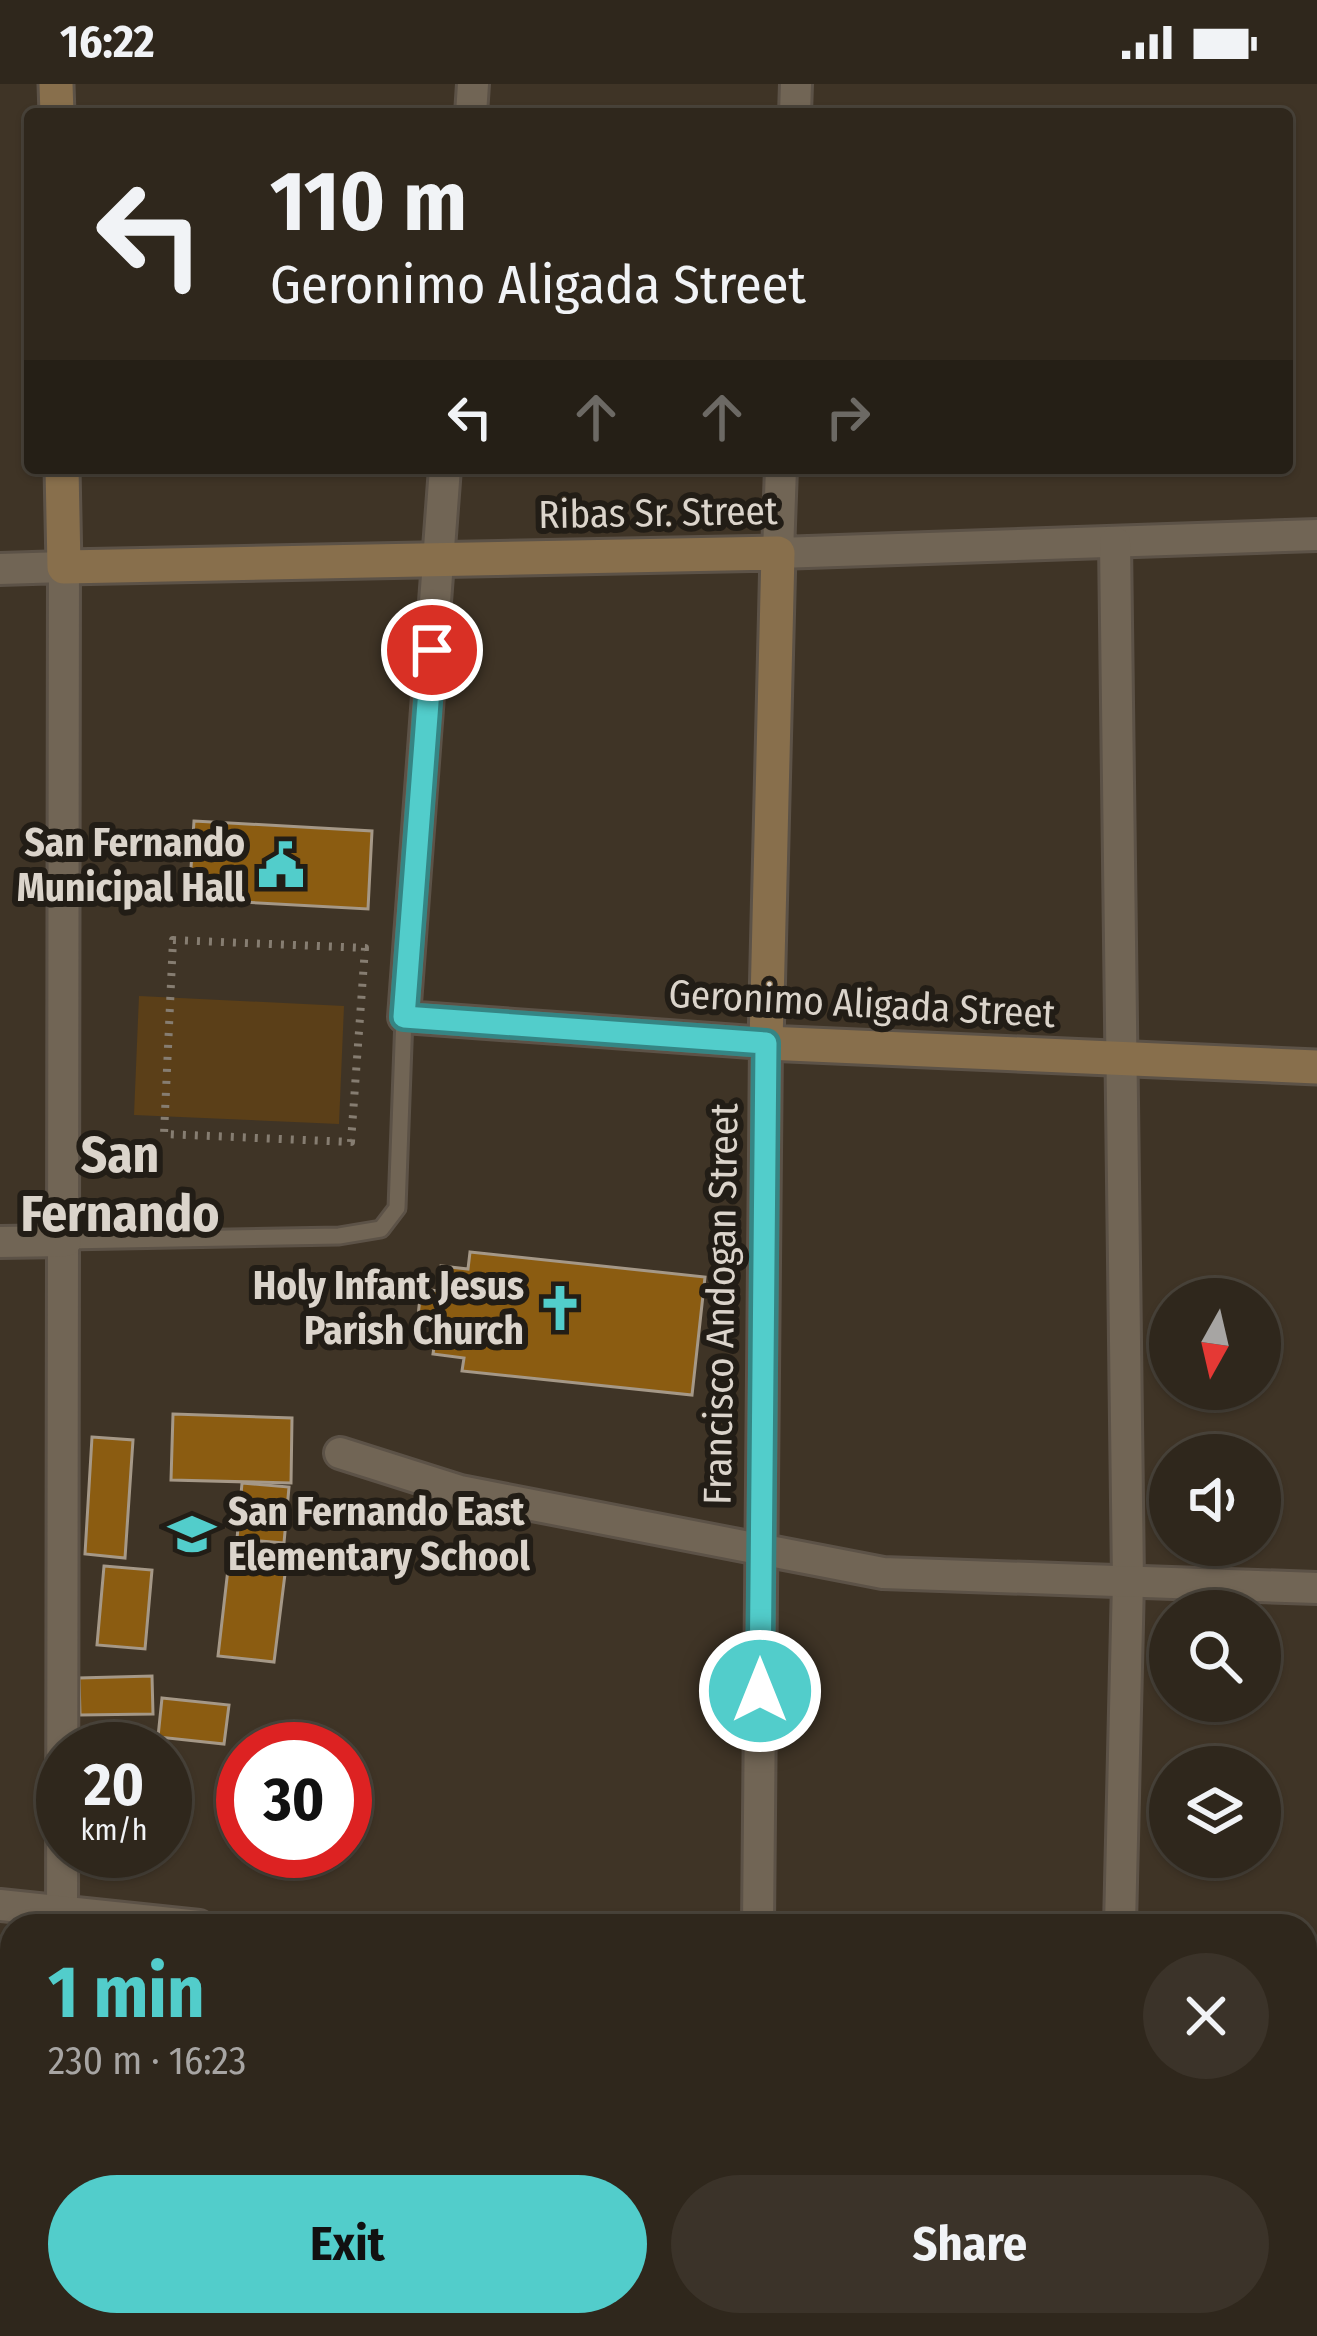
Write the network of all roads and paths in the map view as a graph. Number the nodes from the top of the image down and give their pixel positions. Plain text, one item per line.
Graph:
1 (62, 474) edge
2 (446, 474) edge
3 (781, 474) edge
4 (1317, 535) edge
5 (1115, 542) junction
6 (778, 553) junction
7 (439, 558) junction
8 (64, 567) junction
9 (0, 569) edge
10 (365, 948) joint
11 (404, 1017) junction
12 (766, 1043) junction
13 (1119, 1060) junction
14 (1317, 1066) edge
15 (66, 1241) junction
16 (0, 1242) edge
17 (340, 1453) dead end
18 (761, 1550) junction
19 (1128, 1581) junction
20 (1317, 1588) edge
21 (0, 1905) edge
22 (40, 1914) edge
23 (62, 1914) edge
24 (758, 1914) edge
25 (1120, 1914) edge

1 - 8 main road
2 - 7 street
3 - 6 street, Francisco Andogan Street
4 - 5 street, Ribas Sr. Street
5 - 6 street, Ribas Sr. Street
5 - 13 street
6 - 7 main road, Ribas Sr. Street
6 - 12 main road, Francisco Andogan Street
7 - 8 main road, Ribas Sr. Street
7 - 11 street
8 - 9 street, Ribas Sr. Street
8 - 15 street
10 - 10 path
11 - 12 street, Geronimo Aligada Street
11 - 15 lane
12 - 13 main road, Geronimo Aligada Street
12 - 18 street, Francisco Andogan Street
13 - 14 main road, Geronimo Aligada Street
13 - 19 street
15 - 16 street
15 - 23 street
17 - 18 street
18 - 19 street
18 - 24 street, Francisco Andogan Street
19 - 20 street
19 - 25 street
21 - 22 street

